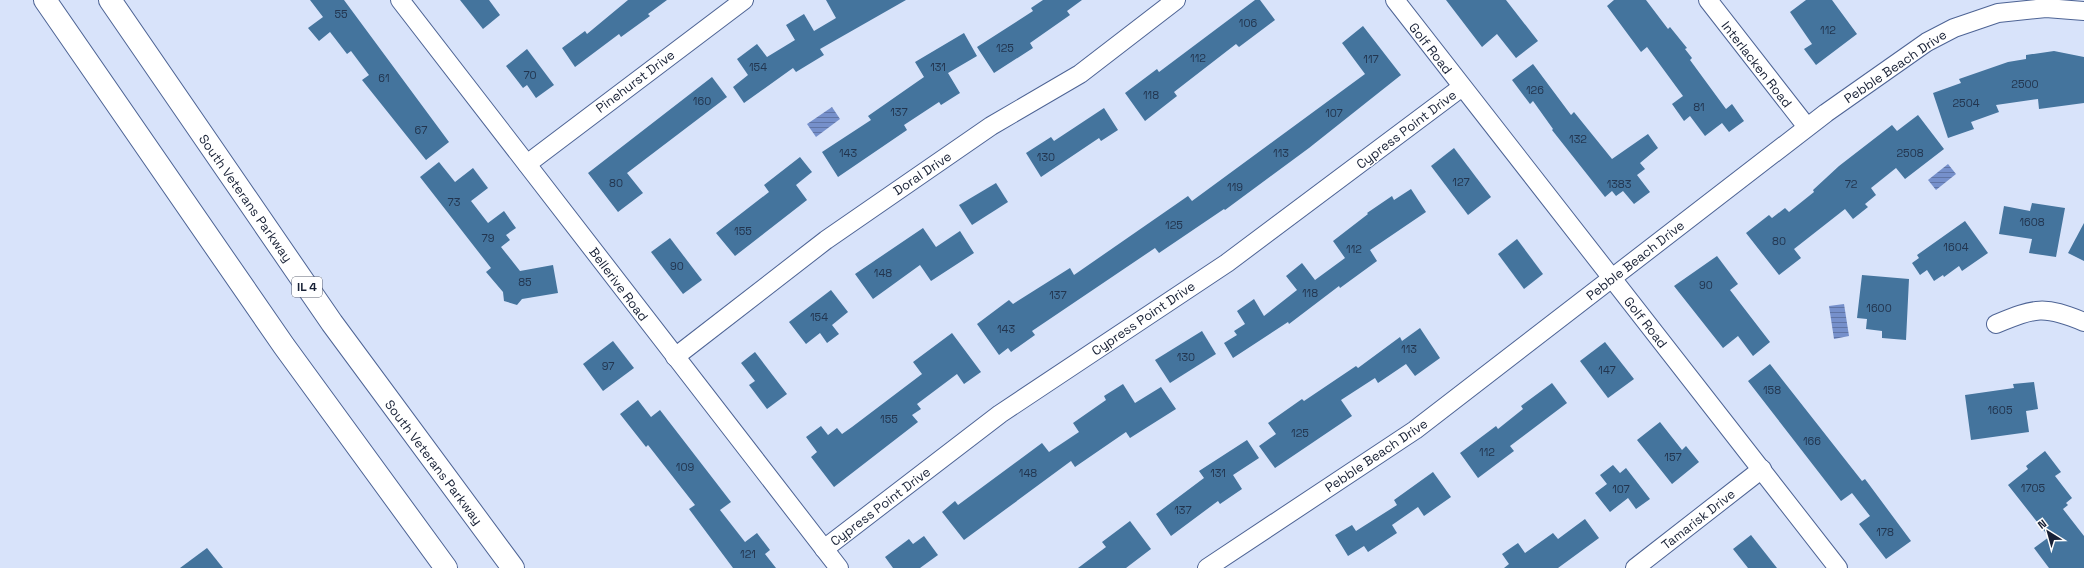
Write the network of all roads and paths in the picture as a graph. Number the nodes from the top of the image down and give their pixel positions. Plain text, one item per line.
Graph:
1 (45, 0) edge
2 (400, 0) edge
3 (744, 0) edge
4 (1176, 0) edge
5 (1394, 0) edge
6 (1708, 0) edge
7 (115, 6) edge
8 (2084, 11) edge
9 (1462, 87) junction
10 (1807, 128) junction
11 (527, 164) junction
12 (1612, 278) junction
13 (2084, 322) edge
14 (1996, 324) dead end
15 (675, 357) junction
16 (1762, 469) junction
17 (824, 549) junction
18 (446, 568) edge
19 (513, 568) edge
20 (839, 568) edge
21 (1207, 568) edge
22 (1635, 568) edge
23 (1838, 568) edge

1 - 18 highway
2 - 11 street, Bellerive Road
3 - 11 street, Pinehurst Drive
4 - 15 street, Doral Drive
5 - 9 street, Golf Road
6 - 10 street, Interlacken Road
7 - 19 highway, South Veterans Parkway / IL 4
8 - 10 street, Pebble Beach Drive
9 - 12 street, Golf Road
9 - 17 street, Cypress Point Drive
10 - 12 street, Pebble Beach Drive
11 - 15 street, Bellerive Road
12 - 16 street, Golf Road
12 - 21 street, Pebble Beach Drive
13 - 14 street
15 - 17 street, Bellerive Road
16 - 22 street, Tamarisk Drive
16 - 23 street, Golf Road
17 - 20 street, Bellerive Road

